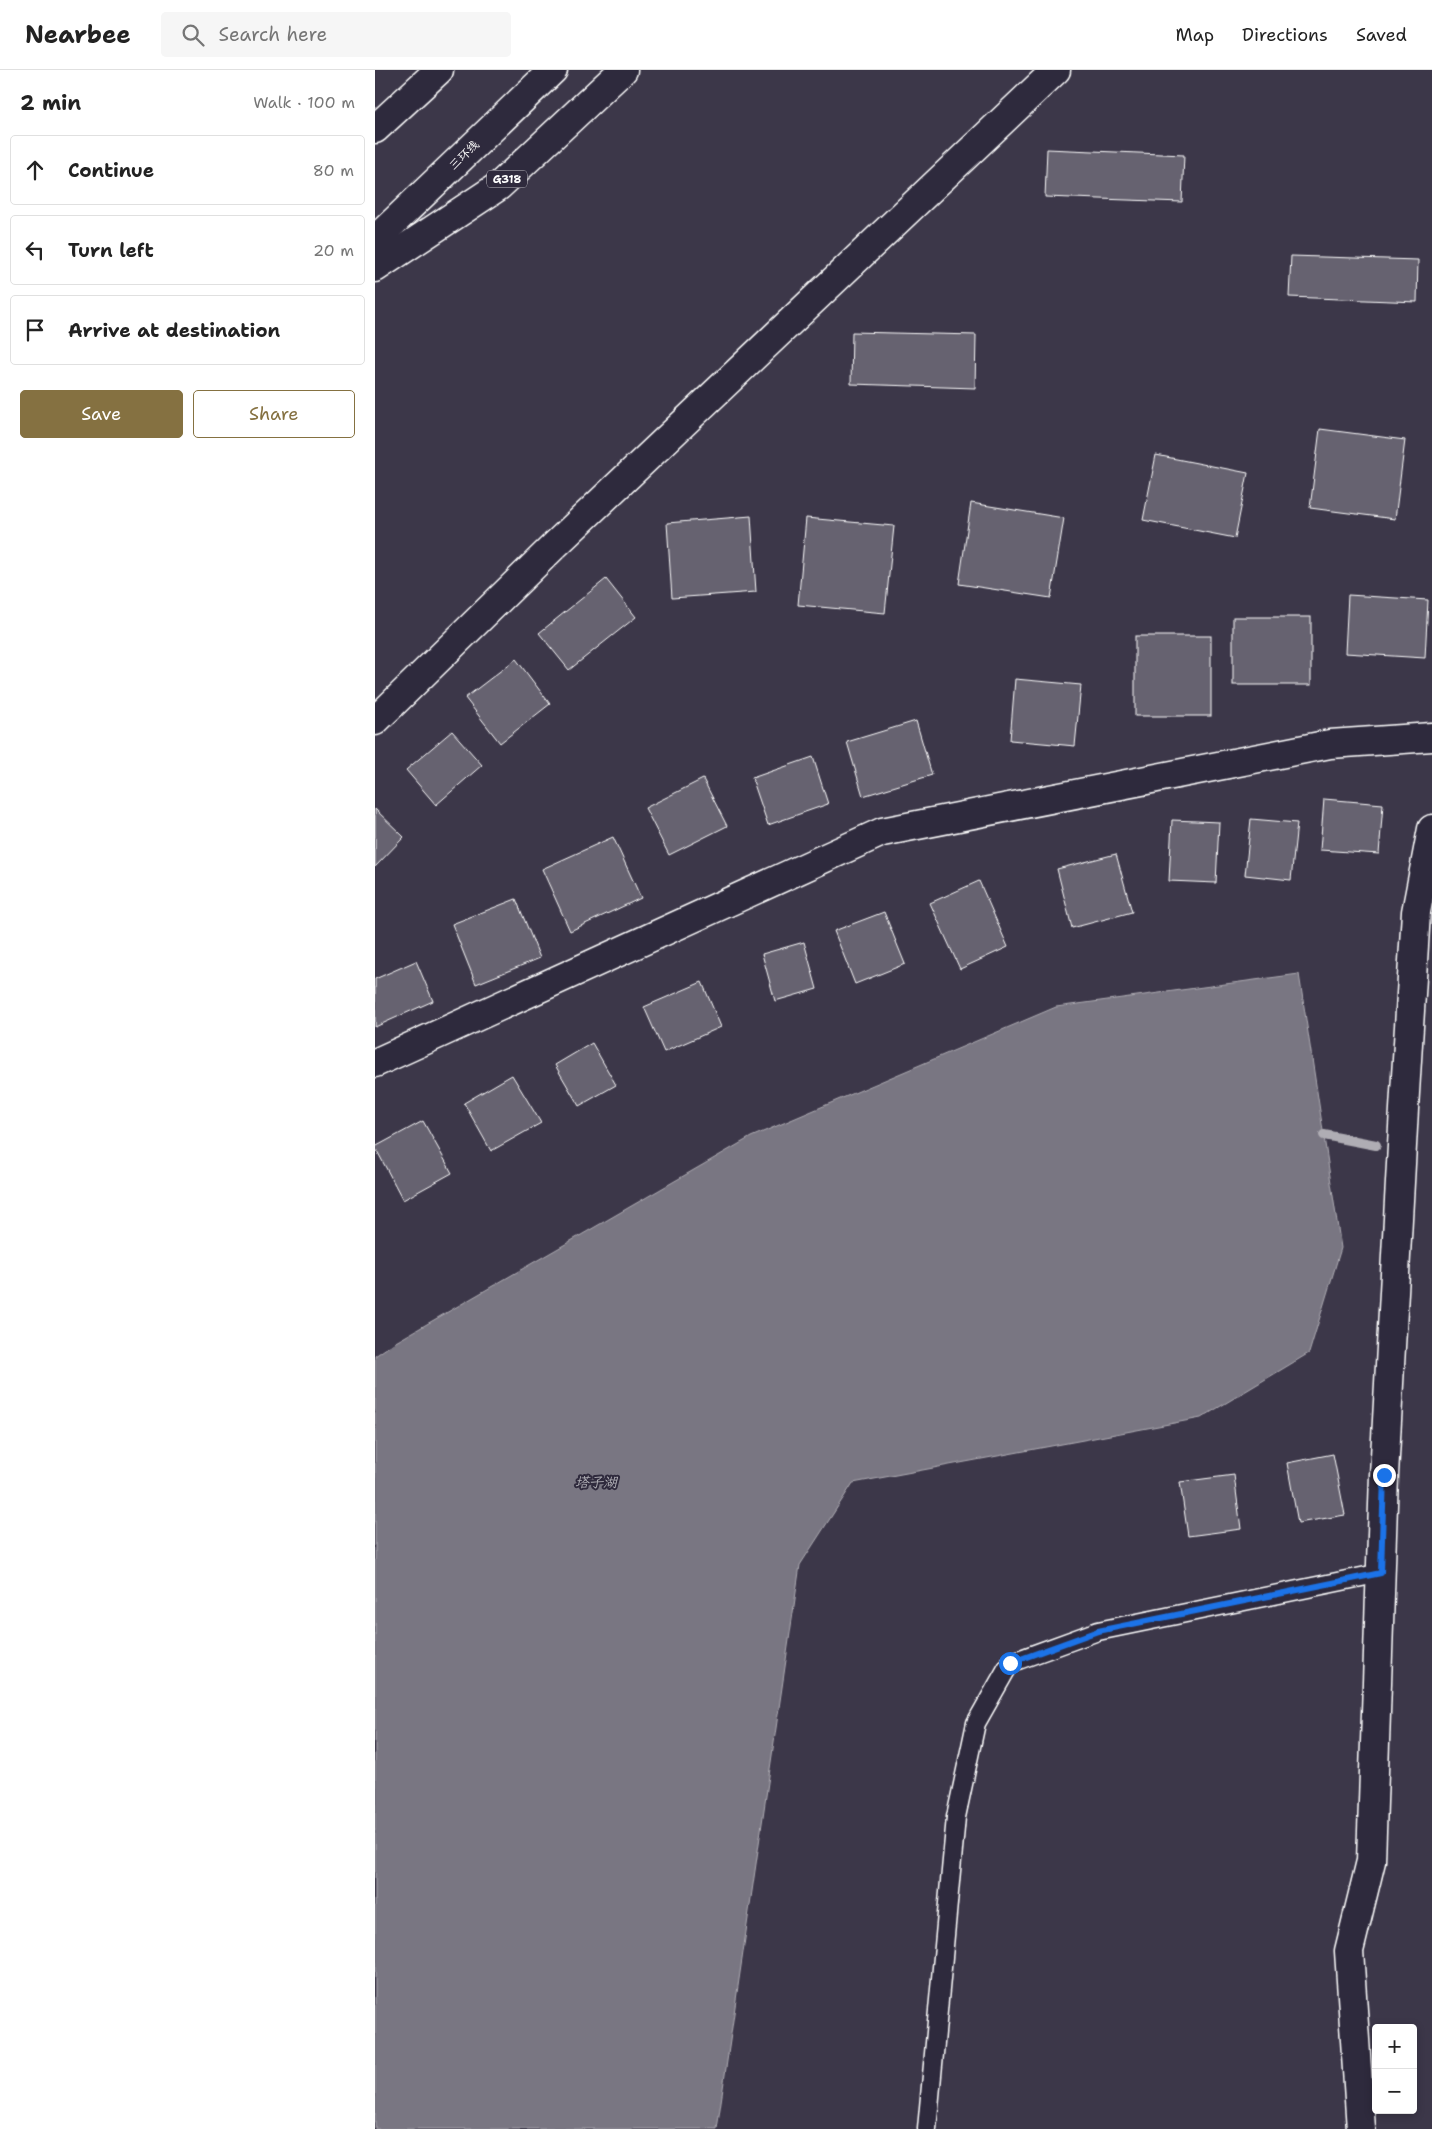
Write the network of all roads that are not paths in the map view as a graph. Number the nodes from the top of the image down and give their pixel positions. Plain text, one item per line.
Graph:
1 (439, 70) edge
2 (553, 70) edge
3 (623, 70) edge
4 (1056, 70) edge
5 (375, 129) edge
6 (375, 240) edge
7 (375, 268) edge
8 (375, 721) edge
9 (1432, 737) edge
10 (1432, 829) edge
11 (375, 1062) edge
12 (1381, 1573) junction
13 (927, 2129) edge
14 (1361, 2129) edge

1 - 5 main road
2 - 6 main road, 三环线
3 - 7 main road, G318
4 - 8 main road
9 - 11 main road
10 - 12 main road
12 - 13 lane
12 - 14 main road

